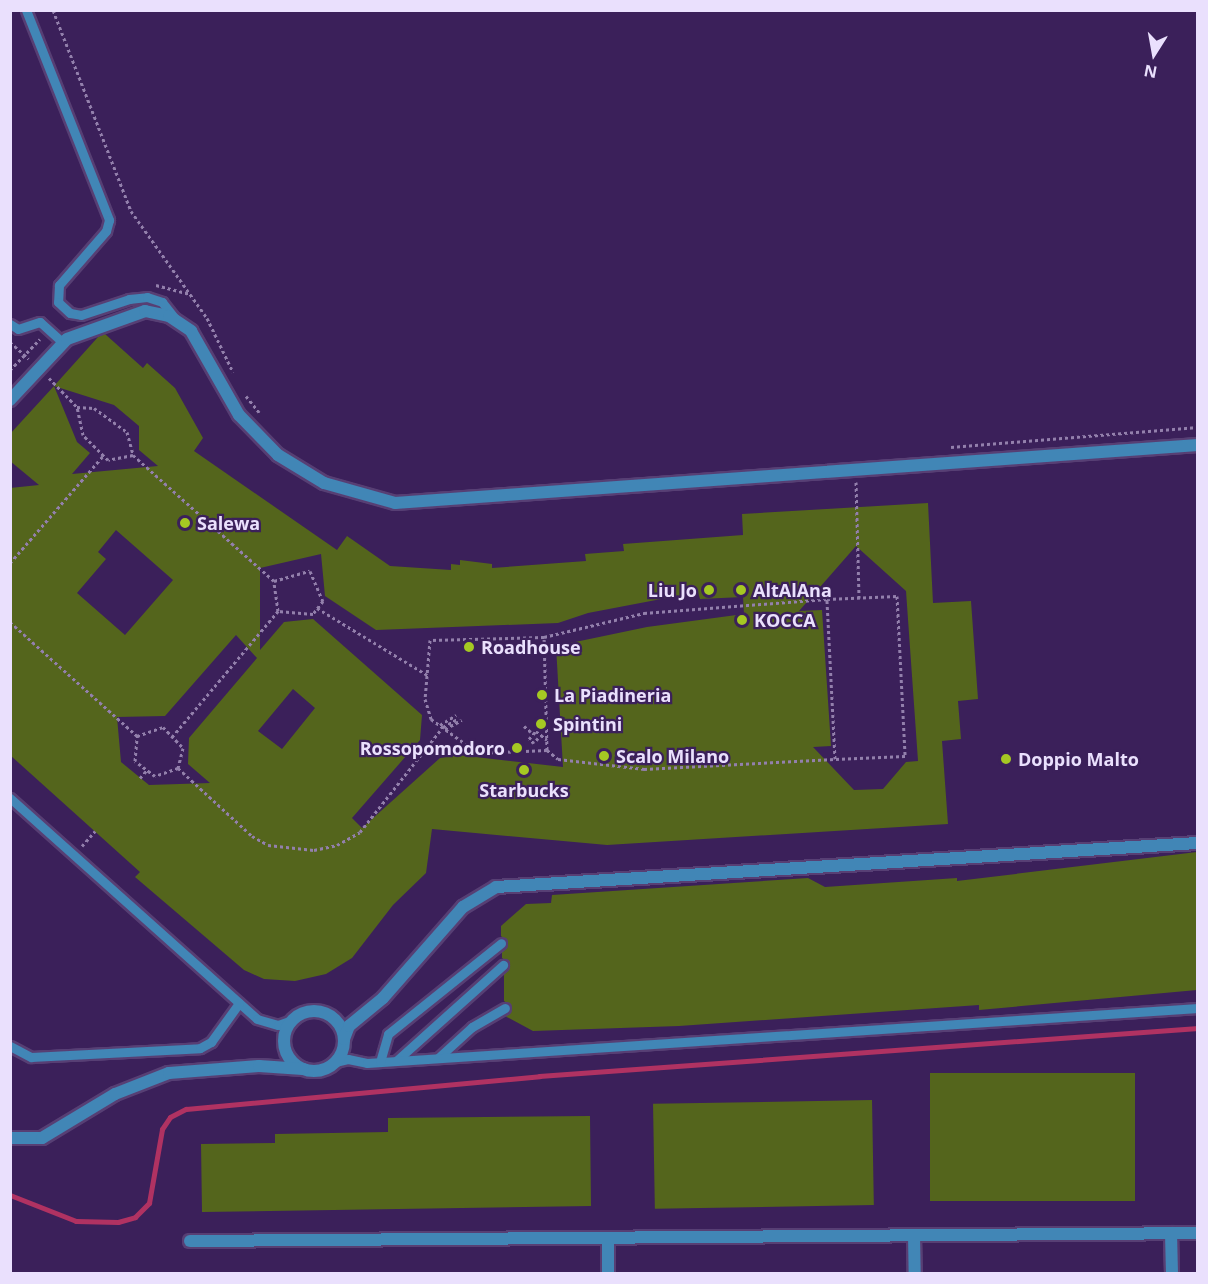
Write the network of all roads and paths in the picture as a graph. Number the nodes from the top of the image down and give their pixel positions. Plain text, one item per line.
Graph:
1 (26, 10) edge
2 (53, 10) edge
3 (176, 320) junction
4 (10, 324) edge
5 (10, 342) edge
6 (63, 343) junction
7 (39, 368) junction
8 (235, 376) dead end
9 (240, 386) dead end
10 (10, 400) edge
11 (77, 407) junction
12 (264, 419) dead end
13 (1197, 427) edge
14 (1197, 445) edge
15 (949, 447) dead end
16 (133, 455) junction
17 (104, 456) junction
18 (856, 471) junction
19 (10, 563) edge
20 (274, 581) junction
21 (859, 598) junction
22 (827, 599) junction
23 (317, 608) junction
24 (278, 611) junction
25 (10, 622) edge
26 (544, 637) junction
27 (427, 675) junction
28 (524, 726) dead end
29 (443, 727) junction
30 (531, 732) dead end
31 (137, 736) junction
32 (172, 737) junction
33 (538, 738) dead end
34 (547, 740) junction
35 (547, 750) junction
36 (835, 759) junction
37 (177, 768) junction
38 (147, 770) junction
39 (140, 777) dead end
40 (10, 798) edge
41 (95, 831) dead end
42 (1197, 843) edge
43 (74, 855) junction
44 (501, 943) dead end
45 (503, 965) dead end
46 (239, 1003) junction
47 (505, 1008) dead end
48 (1197, 1008) edge
49 (367, 1011) junction
50 (329, 1015) junction
51 (292, 1020) junction
52 (344, 1039) junction
53 (284, 1045) junction
54 (10, 1046) edge
55 (438, 1059) junction
56 (396, 1061) junction
57 (335, 1062) junction
58 (380, 1062) junction
59 (259, 1066) junction
60 (303, 1069) junction
61 (10, 1138) edge
62 (1171, 1233) junction
63 (1197, 1233) edge
64 (914, 1235) junction
65 (608, 1238) junction
66 (190, 1241) dead end
67 (608, 1274) edge
68 (915, 1274) edge
69 (1172, 1274) edge

1 - 3 lane
2 - 8 path
3 - 6 street
3 - 18 street
4 - 6 lane
5 - 7 path
6 - 7 street
7 - 10 street
7 - 11 path
9 - 12 path
11 - 16 path
11 - 17 path
13 - 15 path
14 - 18 street
16 - 17 path
16 - 20 path
17 - 19 path
18 - 21 path
20 - 23 path
20 - 24 path
21 - 22 path
21 - 36 path
22 - 26 path
22 - 36 path
23 - 24 path
23 - 27 path
24 - 32 path
25 - 31 path
26 - 27 path
26 - 34 path
27 - 29 path
28 - 30 path
29 - 29 path
29 - 35 path
29 - 37 path
31 - 32 path
31 - 38 path
32 - 37 path
33 - 34 path
34 - 35 path
35 - 36 path
37 - 38 path
38 - 39 path
40 - 43 lane
41 - 43 path
42 - 49 street
43 - 46 lane
44 - 58 lane
45 - 56 lane
46 - 51 lane
46 - 54 lane
47 - 55 lane
48 - 55 lane
49 - 50 street
49 - 52 street
50 - 51 street
50 - 52 street
51 - 53 street
52 - 57 street
53 - 59 street
53 - 60 street
55 - 56 lane
56 - 58 lane
57 - 58 lane
57 - 60 street
59 - 60 street
59 - 61 street
62 - 63 street
62 - 64 street
62 - 69 street
64 - 65 street
64 - 68 street
65 - 66 street
65 - 67 street

